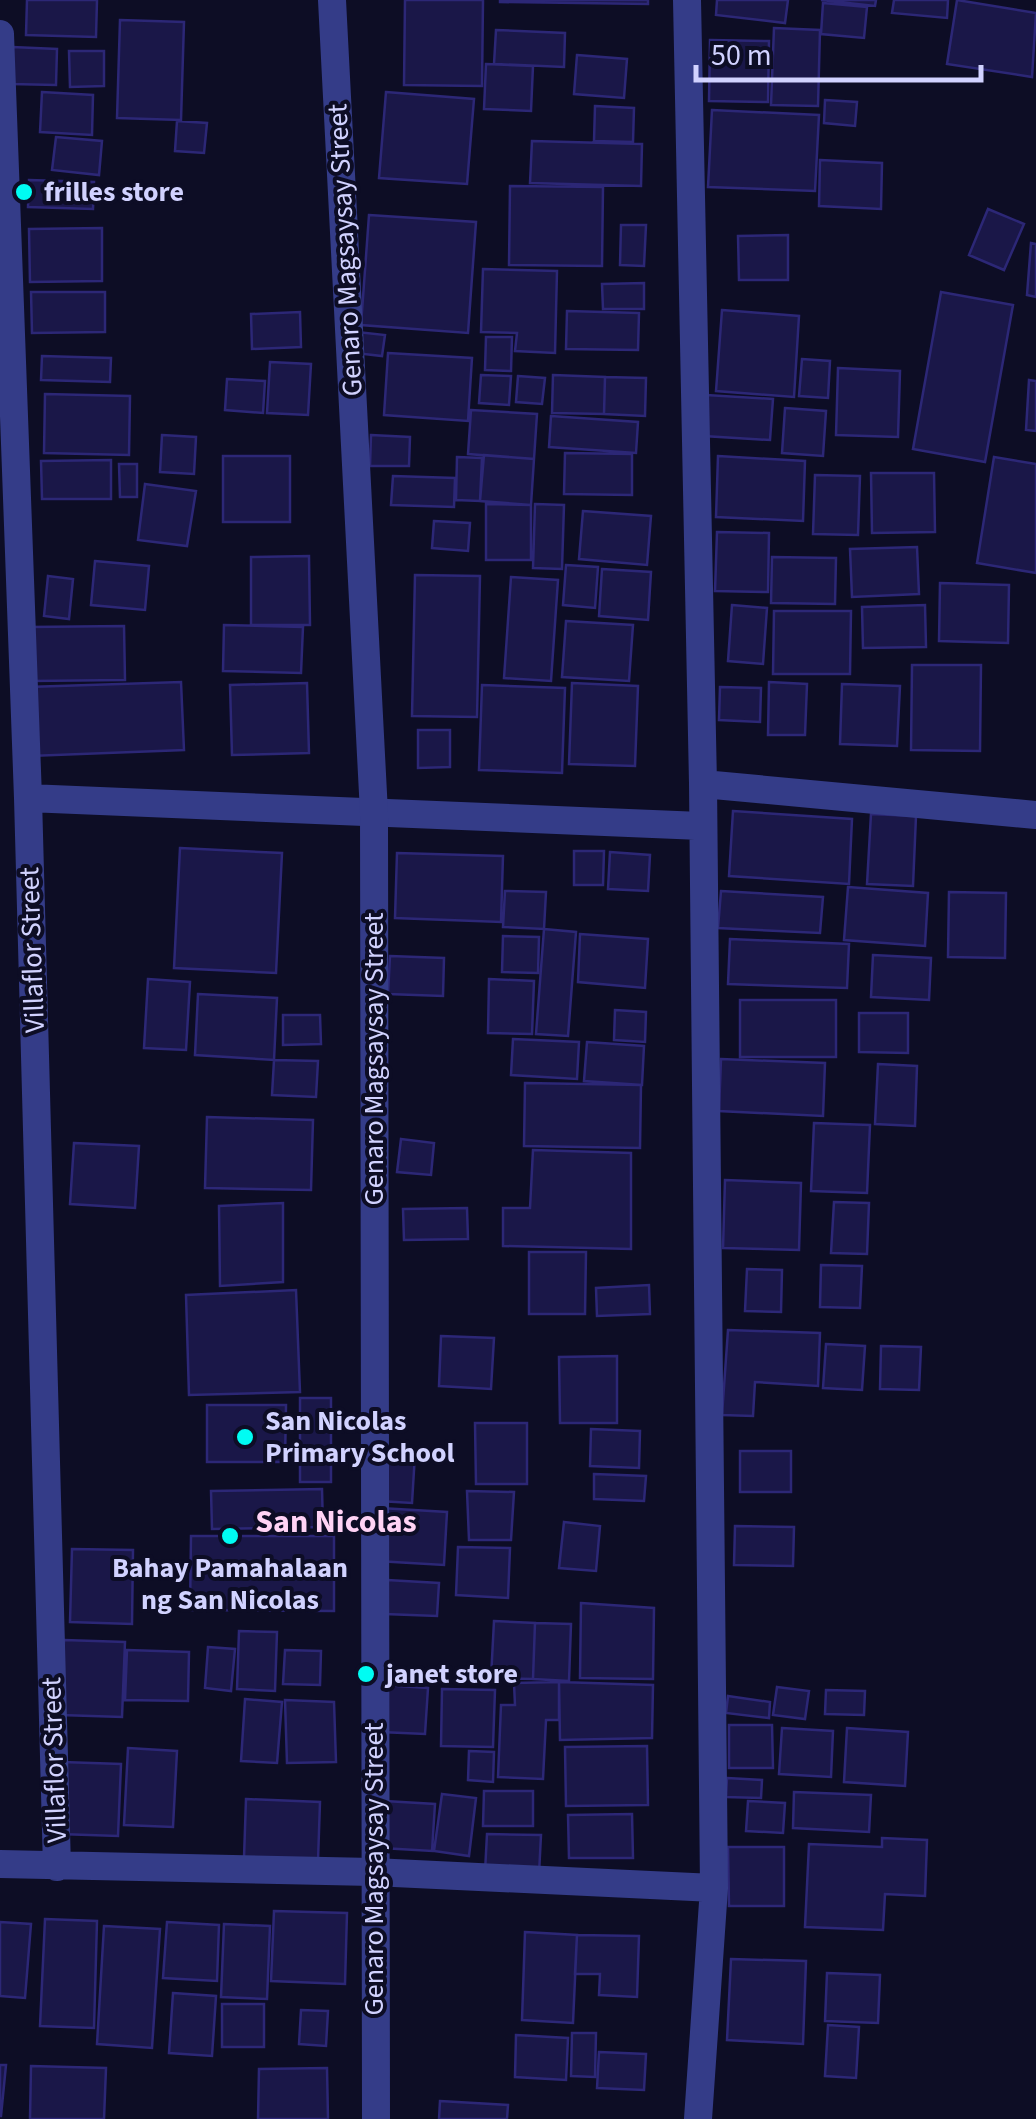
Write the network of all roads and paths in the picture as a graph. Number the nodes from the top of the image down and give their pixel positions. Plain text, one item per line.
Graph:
1 (332, 0) edge
2 (688, 0) edge
3 (0, 34) edge
4 (703, 784) junction
5 (28, 798) junction
6 (374, 813) junction
7 (1036, 816) edge
8 (702, 826) junction
9 (0, 1864) edge
10 (57, 1867) junction
11 (373, 1872) junction
12 (714, 1888) junction
13 (376, 2119) edge
14 (698, 2119) edge

1 - 6 street, Genaro Magsaysay Street
2 - 4 street
3 - 5 street, Villaflor Street
4 - 7 street
4 - 8 street
5 - 6 street
5 - 10 street, Villaflor Street
6 - 8 street
6 - 11 street, Genaro Magsaysay Street
8 - 12 street
9 - 10 street
10 - 11 street
11 - 12 street
11 - 13 street, Genaro Magsaysay Street
12 - 14 street

